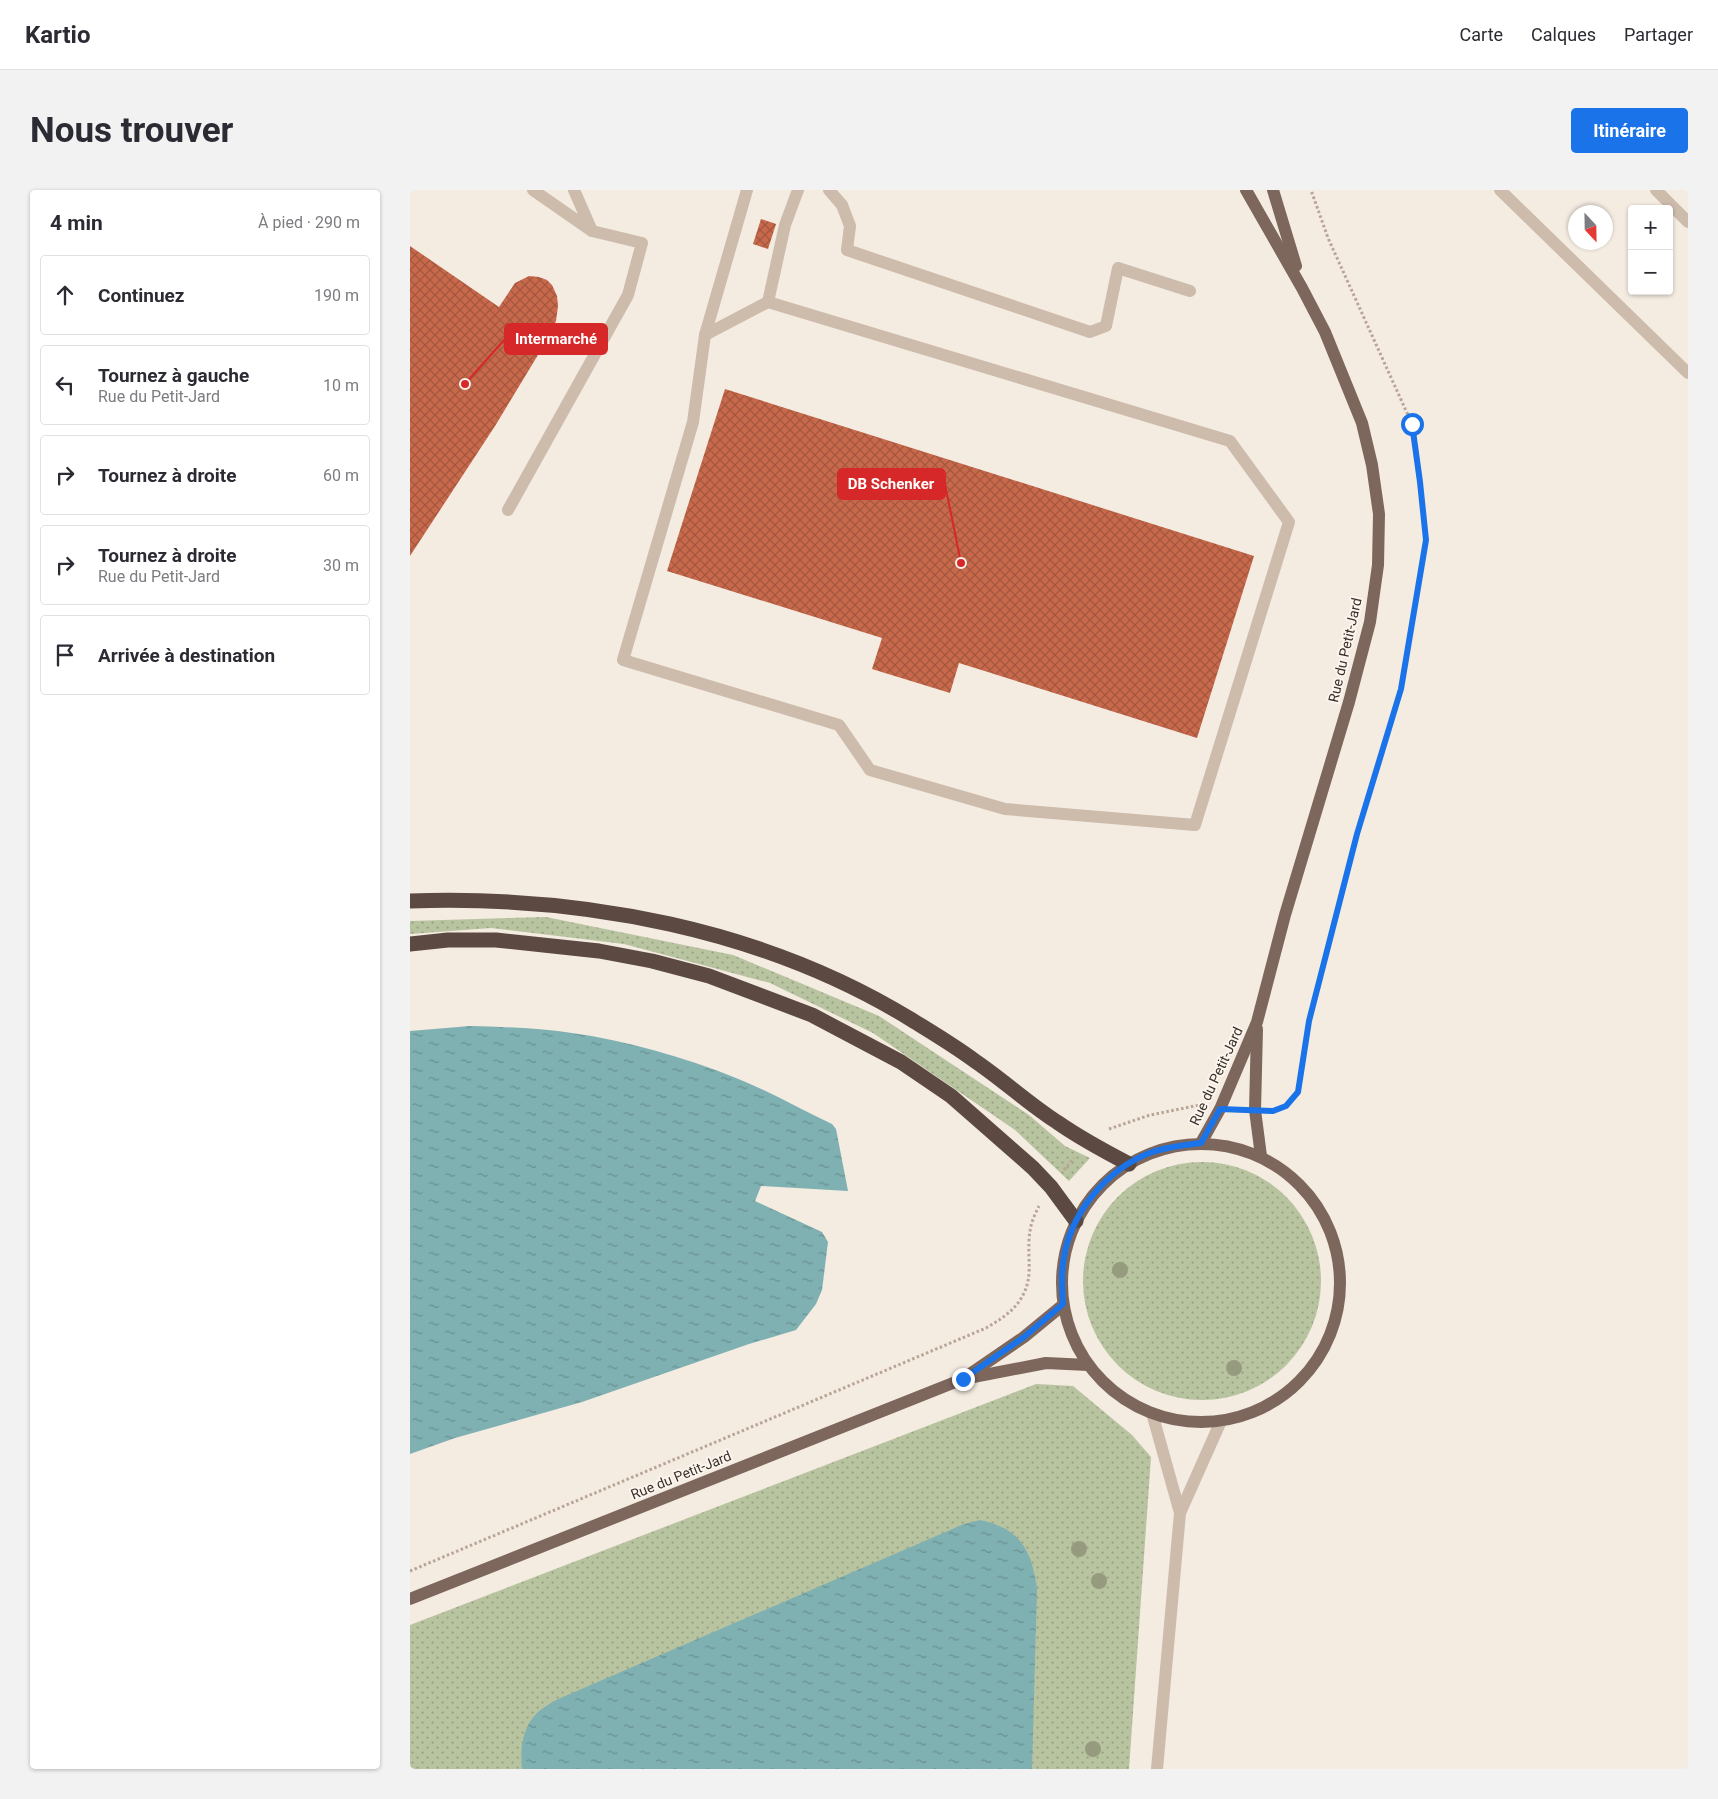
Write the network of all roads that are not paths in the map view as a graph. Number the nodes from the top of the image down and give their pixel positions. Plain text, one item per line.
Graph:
1 (533, 190) edge
2 (574, 190) edge
3 (747, 190) edge
4 (798, 190) edge
5 (829, 190) edge
6 (1246, 190) edge
7 (1273, 190) edge
8 (1500, 190) edge
9 (1656, 190) edge
10 (1688, 222) edge
11 (592, 231) junction
12 (1302, 288) junction
13 (1190, 291) dead end
14 (768, 302) junction
15 (705, 335) junction
16 (1688, 374) edge
17 (508, 510) dead end
18 (410, 901) edge
19 (410, 944) edge
20 (1257, 1022) junction
21 (1201, 1143) junction
22 (1260, 1156) junction
23 (1129, 1164) junction
24 (1076, 1221) junction
25 (1063, 1304) junction
26 (1088, 1366) junction
27 (963, 1379) junction
28 (1152, 1413) junction
29 (1221, 1421) junction
30 (1180, 1513) junction
31 (410, 1599) edge
32 (1157, 1769) edge

1 - 11 street
2 - 11 street
3 - 15 street
4 - 14 street
5 - 13 street
6 - 12 main road
7 - 12 main road
8 - 16 street
9 - 10 street
11 - 17 street
12 - 20 main road, Rue du Petit-Jard
14 - 15 street
14 - 15 street
18 - 23 highway
19 - 24 highway
20 - 21 main road, Rue du Petit-Jard
20 - 22 main road, Rue du Petit-Jard
21 - 22 main road
21 - 23 main road
22 - 29 main road
23 - 24 main road
24 - 25 main road
25 - 26 main road
25 - 27 main road, Rue du Petit-Jard
26 - 27 main road, Rue du Petit-Jard
26 - 28 main road
27 - 31 main road, Rue du Petit-Jard
28 - 29 main road
28 - 30 street
29 - 30 street
30 - 32 street

